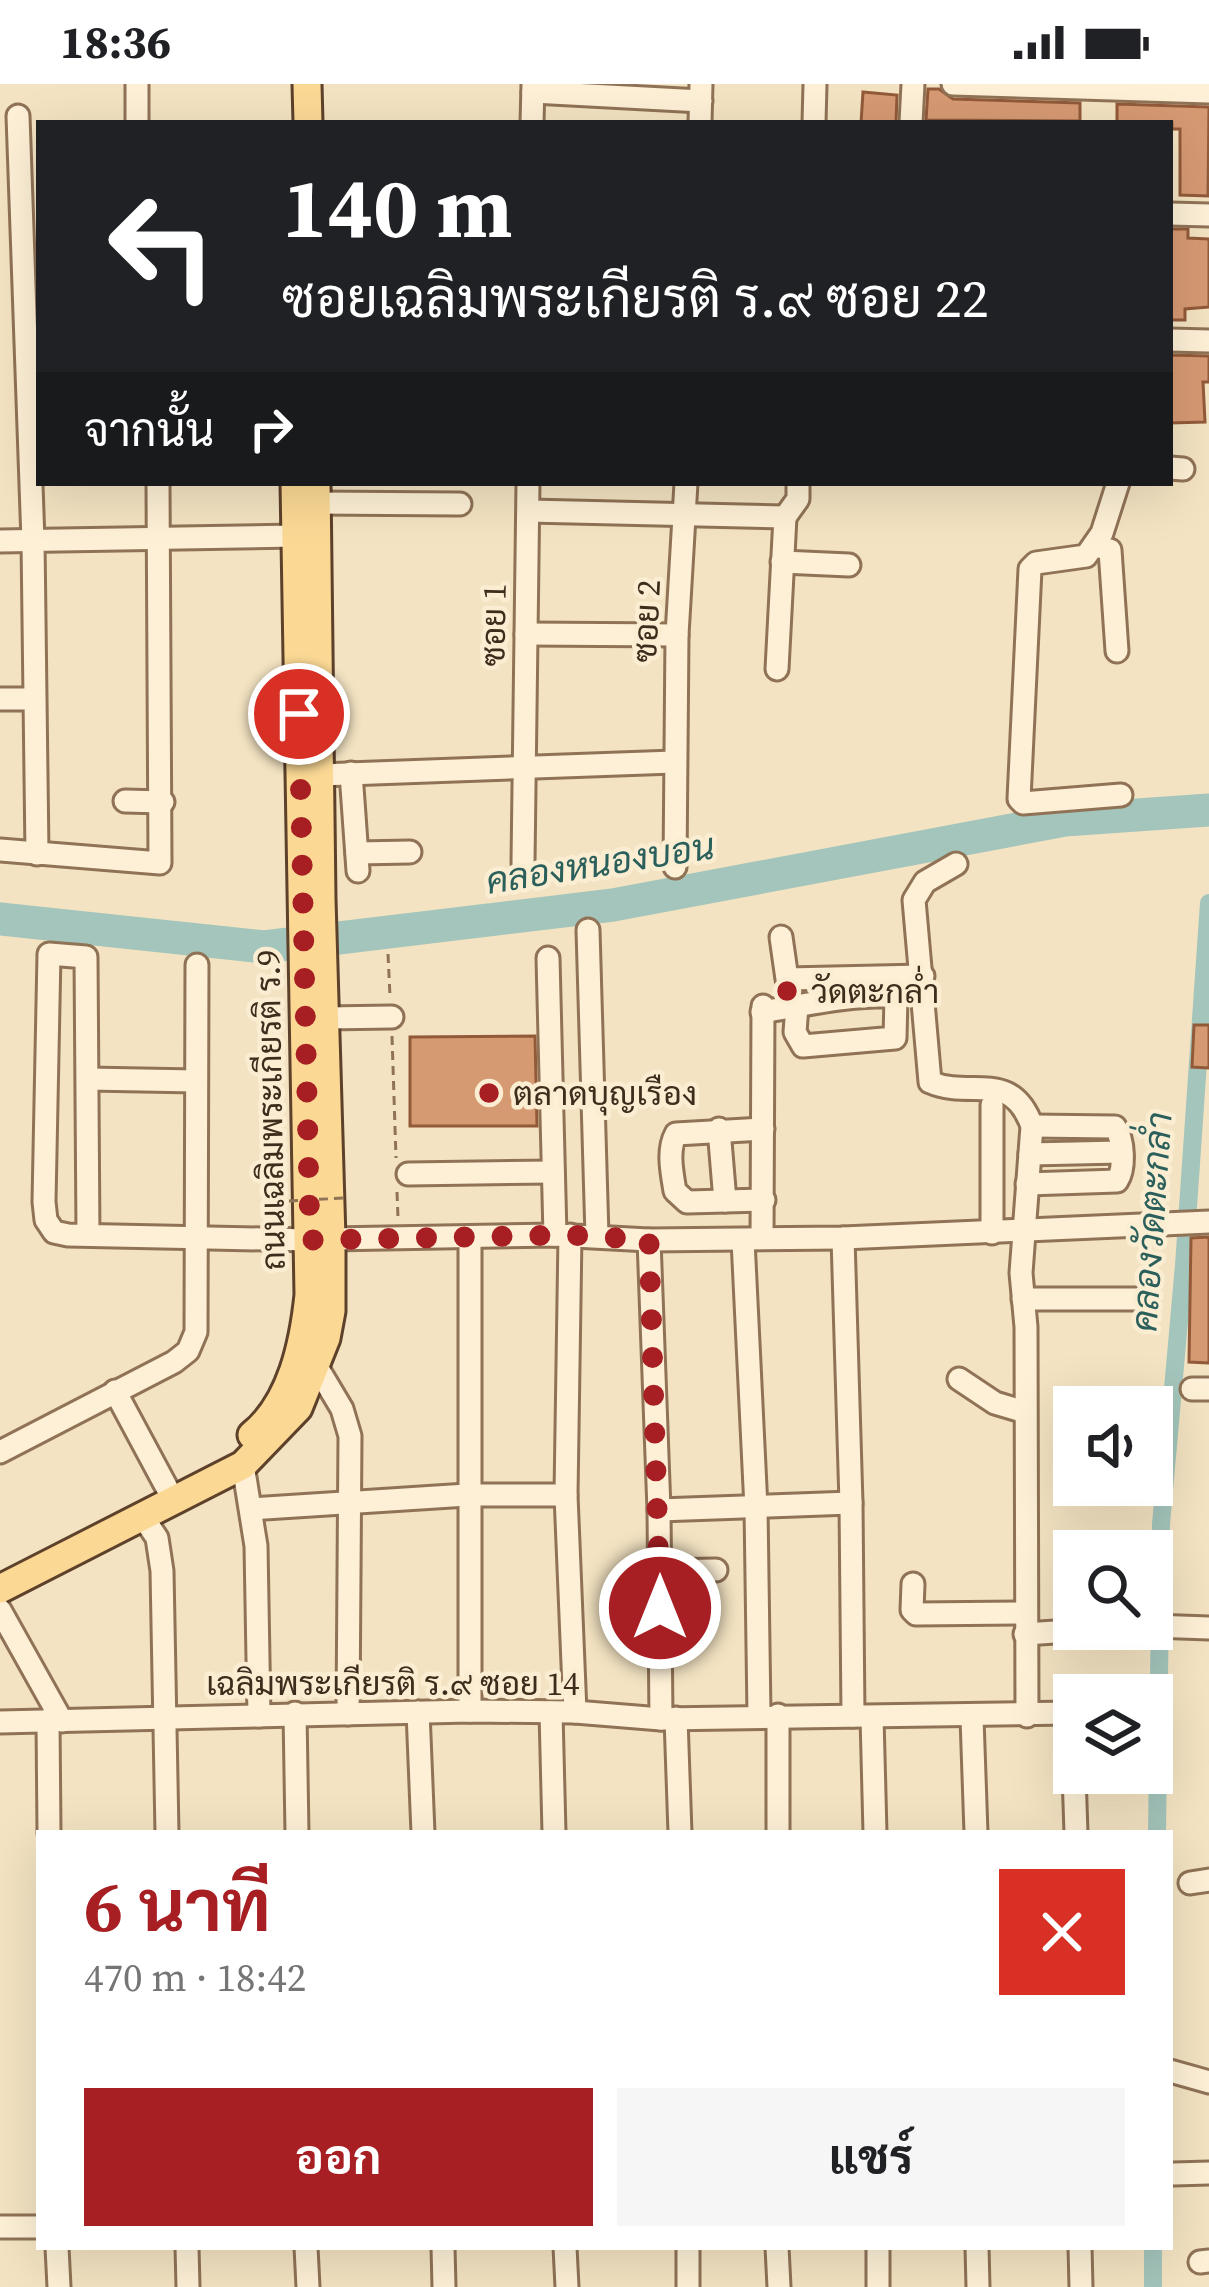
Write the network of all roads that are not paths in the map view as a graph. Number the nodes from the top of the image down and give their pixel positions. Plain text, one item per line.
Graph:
1 (136, 84) edge
2 (290, 84) edge
3 (308, 84) edge
4 (815, 84) edge
5 (914, 84) edge
6 (953, 84) edge
7 (533, 88) edge
8 (1209, 92) edge
9 (701, 103) edge
10 (18, 116) dead end
11 (137, 120) edge
12 (291, 120) edge
13 (308, 120) edge
14 (532, 120) edge
15 (814, 120) edge
16 (911, 120) edge
17 (1173, 214) edge
18 (1209, 215) edge
19 (1173, 340) edge
20 (1209, 341) edge
21 (158, 486) edge
22 (529, 486) edge
23 (686, 486) edge
24 (798, 486) edge
25 (1117, 486) edge
26 (309, 490) edge
27 (460, 505) dead end
28 (529, 511) junction
29 (685, 515) junction
30 (784, 517) junction
31 (296, 536) junction
32 (160, 538) junction
33 (0, 541) edge
34 (33, 541) junction
35 (1096, 546) junction
36 (782, 562) junction
37 (849, 565) dead end
38 (526, 634) junction
39 (677, 635) junction
40 (1117, 651) dead end
41 (777, 669) dead end
42 (0, 699) edge
43 (33, 699) junction
44 (674, 762) junction
45 (524, 768) junction
46 (351, 773) junction
47 (320, 775) junction
48 (1120, 795) dead end
49 (125, 801) dead end
50 (163, 802) junction
51 (0, 850) edge
52 (410, 852) dead end
53 (37, 854) junction
54 (523, 863) dead end
55 (956, 863) dead end
56 (676, 867) dead end
57 (312, 910) junction
58 (588, 930) dead end
59 (781, 937) dead end
60 (314, 956) junction
61 (548, 958) dead end
62 (197, 965) dead end
63 (924, 986) junction
64 (896, 996) junction
65 (796, 1006) junction
66 (392, 1017) road end
67 (326, 1018) junction
68 (926, 1035) junction
69 (896, 1038) junction
70 (88, 1079) junction
71 (196, 1081) junction
72 (992, 1105) dead end
73 (1032, 1126) junction
74 (719, 1129) junction
75 (763, 1129) junction
76 (1121, 1153) junction
77 (1030, 1154) junction
78 (553, 1172) junction
79 (401, 1180) road end
80 (1027, 1184) junction
81 (764, 1200) junction
82 (725, 1201) junction
83 (1209, 1222) edge
84 (1024, 1232) junction
85 (992, 1233) junction
86 (88, 1234) junction
87 (563, 1235) junction
88 (597, 1236) junction
89 (470, 1237) junction
90 (195, 1238) junction
91 (843, 1238) junction
92 (321, 1239) junction
93 (753, 1239) junction
94 (649, 1240) junction
95 (1023, 1299) junction
96 (1148, 1299) dead end
97 (317, 1367) junction
98 (958, 1378) dead end
99 (115, 1391) junction
100 (1025, 1412) junction
101 (0, 1452) edge
102 (244, 1465) junction
103 (167, 1487) junction
104 (467, 1495) junction
105 (566, 1495) junction
106 (851, 1503) junction
107 (352, 1505) junction
108 (251, 1508) junction
109 (756, 1508) junction
110 (659, 1510) junction
111 (143, 1517) junction
112 (0, 1570) edge
113 (659, 1570) junction
114 (716, 1570) dead end
115 (913, 1584) dead end
116 (0, 1589) edge
117 (0, 1610) edge
118 (1024, 1623) junction
119 (1053, 1625) edge
120 (1173, 1625) edge
121 (1209, 1628) edge
122 (418, 1712) junction
123 (470, 1712) junction
124 (551, 1712) junction
125 (575, 1712) junction
126 (295, 1713) junction
127 (348, 1714) junction
128 (1053, 1714) edge
129 (769, 1715) junction
130 (259, 1716) junction
131 (863, 1716) junction
132 (1027, 1716) junction
133 (162, 1718) junction
134 (972, 1718) junction
135 (668, 1719) junction
136 (0, 1721) edge
137 (55, 1721) junction
138 (1075, 1794) edge
139 (50, 1830) edge
140 (167, 1830) edge
141 (297, 1830) edge
142 (423, 1830) edge
143 (554, 1830) edge
144 (680, 1830) edge
145 (778, 1830) edge
146 (875, 1830) edge
147 (976, 1830) edge
148 (1076, 1830) edge
149 (1173, 2072) edge
150 (1209, 2082) edge
151 (1209, 2173) edge
152 (1174, 2174) dead end
153 (0, 2227) edge
154 (36, 2227) edge
155 (57, 2250) edge
156 (187, 2250) edge
157 (306, 2250) edge
158 (442, 2250) edge
159 (565, 2250) edge
160 (688, 2250) edge
161 (777, 2250) edge
162 (878, 2250) edge
163 (977, 2250) edge
164 (1080, 2250) edge
165 (58, 2287) edge
166 (188, 2287) edge
167 (308, 2287) edge
168 (444, 2287) edge
169 (567, 2287) edge
170 (688, 2287) edge
171 (778, 2287) edge
172 (878, 2287) edge
173 (977, 2287) edge
174 (1081, 2287) edge

1 - 11 street
2 - 12 main road
3 - 13 main road
4 - 15 street
5 - 16 street
6 - 8 street
7 - 9 street
7 - 14 street
10 - 34 street
17 - 18 street
19 - 20 street
21 - 32 street
22 - 28 street, ซอย 1
23 - 29 street, ซอย 2
24 - 30 street
25 - 35 street
26 - 27 street
26 - 31 main road, ถนนเฉลิมพระเกียรติ ร.9
26 - 47 main road, ถนนเฉลิมพระเกียรติ ร.9
28 - 29 street
28 - 38 street, ซอย 1
29 - 30 street
29 - 39 street, ซอย 2
30 - 36 street
31 - 32 street
31 - 57 main road, ถนนเฉลิมพระเกียรติ ร.9
32 - 34 street
32 - 50 street
33 - 34 street
34 - 43 street
35 - 40 street
35 - 48 street
36 - 37 street
36 - 41 street
38 - 39 street
38 - 45 street, ซอย 1
39 - 44 street, ซอย 2
42 - 43 street
43 - 53 street
44 - 45 street
44 - 56 street, ซอย 2
45 - 46 street
45 - 54 street, ซอย 1
46 - 47 street
46 - 52 street
47 - 57 main road, ถนนเฉลิมพระเกียรติ ร.9
49 - 50 street
50 - 53 street
51 - 53 street
55 - 63 street
57 - 60 main road, ถนนเฉลิมพระเกียรติ ร.9
58 - 88 street
59 - 63 street
60 - 67 main road, ถนนเฉลิมพระเกียรติ ร.9
60 - 92 main road, ถนนเฉลิมพระเกียรติ ร.9
61 - 78 street
62 - 71 street
63 - 64 street
63 - 68 street
64 - 65 street
64 - 69 street
65 - 69 street
65 - 75 street
66 - 67 street
67 - 92 main road, ถนนเฉลิมพระเกียรติ ร.9
68 - 69 street
68 - 73 street
70 - 71 street
70 - 86 street
70 - 86 street
71 - 90 street
72 - 85 street
73 - 76 street
73 - 77 street
74 - 75 street
74 - 82 street
74 - 82 street
75 - 81 street
76 - 77 street
76 - 80 street
77 - 80 street
78 - 79 street
78 - 87 street
80 - 84 street
81 - 82 street
81 - 93 street
83 - 84 street
84 - 85 street
84 - 95 street
85 - 91 street
86 - 90 street
87 - 88 street
87 - 89 street
87 - 105 street
88 - 94 street
89 - 92 street
89 - 104 street
90 - 92 street
90 - 99 street
91 - 93 street
91 - 106 street
92 - 97 main road, ถนนเฉลิมพระเกียรติ ร.9
92 - 103 main road, ถนนเฉลิมพระเกียรติ ร.9
93 - 94 street
93 - 109 street
94 - 110 street
95 - 96 street
95 - 100 street
97 - 102 main road, ถนนเฉลิมพระเกียรติ ร.9
97 - 107 street
98 - 100 street
99 - 101 street
99 - 103 street
100 - 118 street
102 - 108 street
102 - 111 main road, ถนนเฉลิมพระเกียรติ ร.9
103 - 112 main road, ถนนเฉลิมพระเกียรติ ร.9
104 - 105 street
104 - 107 street
104 - 123 street
105 - 125 street
106 - 109 street
106 - 131 street
107 - 108 street
107 - 127 street
108 - 130 street
109 - 110 street
109 - 129 street
110 - 113 street
111 - 116 main road, ถนนเฉลิมพระเกียรติ ร.9
111 - 133 street
113 - 114 street
113 - 135 street
115 - 118 street
117 - 137 street
118 - 119 street
118 - 132 street
120 - 121 street
122 - 123 street, เฉลิมพระเกียรติ ร.๙ ซอย 14
122 - 127 street, เฉลิมพระเกียรติ ร.๙ ซอย 14
122 - 142 street
123 - 124 street, เฉลิมพระเกียรติ ร.๙ ซอย 14
124 - 125 street, เฉลิมพระเกียรติ ร.๙ ซอย 14
124 - 143 street
125 - 135 street, เฉลิมพระเกียรติ ร.๙ ซอย 14
126 - 127 street, เฉลิมพระเกียรติ ร.๙ ซอย 14
126 - 130 street, เฉลิมพระเกียรติ ร.๙ ซอย 14
126 - 141 street
128 - 132 street, เฉลิมพระเกียรติ ร.๙ ซอย 14
129 - 131 street, เฉลิมพระเกียรติ ร.๙ ซอย 14
129 - 135 street, เฉลิมพระเกียรติ ร.๙ ซอย 14
129 - 145 street
130 - 133 street, เฉลิมพระเกียรติ ร.๙ ซอย 14
131 - 134 street, เฉลิมพระเกียรติ ร.๙ ซอย 14
131 - 146 street
132 - 134 street, เฉลิมพระเกียรติ ร.๙ ซอย 14
133 - 137 street, เฉลิมพระเกียรติ ร.๙ ซอย 14
133 - 140 street
134 - 147 street
135 - 144 street
136 - 137 street, เฉลิมพระเกียรติ ร.๙ ซอย 14
137 - 139 street
138 - 148 street
149 - 150 street
151 - 152 street
153 - 154 street
155 - 165 street
156 - 166 street
157 - 167 street
158 - 168 street
159 - 169 street
160 - 170 street
161 - 171 street
162 - 172 street
163 - 173 street
164 - 174 street

